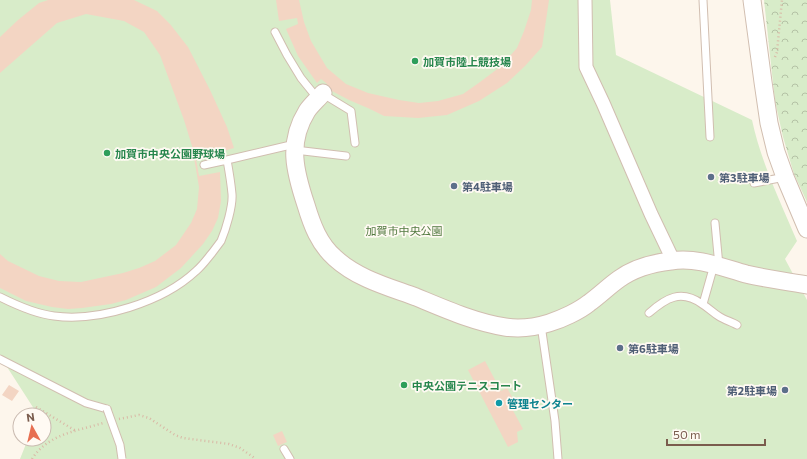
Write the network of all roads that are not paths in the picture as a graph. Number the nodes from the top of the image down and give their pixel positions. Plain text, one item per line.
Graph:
1 (585, 0) edge
2 (703, 0) edge
3 (752, 0) edge
4 (275, 32) dead end
5 (320, 96) junction
6 (710, 137) dead end
7 (355, 143) dead end
8 (294, 147) junction
9 (346, 156) dead end
10 (227, 160) junction
11 (204, 164) dead end
12 (785, 177) junction
13 (754, 183) dead end
14 (715, 223) dead end
15 (807, 229) edge
16 (673, 260) junction
17 (717, 265) junction
18 (807, 285) edge
19 (0, 297) edge
20 (703, 304) junction
21 (649, 313) dead end
22 (737, 324) dead end
23 (541, 325) junction
24 (0, 359) edge
25 (284, 449) dead end
26 (122, 459) edge
27 (290, 459) edge
28 (558, 459) edge

1 - 16 street
2 - 6 lane
3 - 12 street
4 - 5 lane
5 - 7 lane
5 - 8 street
8 - 9 lane
8 - 10 lane
8 - 23 street
10 - 11 lane
10 - 19 lane
12 - 13 lane
12 - 15 street
14 - 17 lane
16 - 17 street
16 - 23 street
17 - 18 street
17 - 20 lane
20 - 21 lane
20 - 22 lane
23 - 28 lane
24 - 26 lane, bridge
25 - 27 lane

